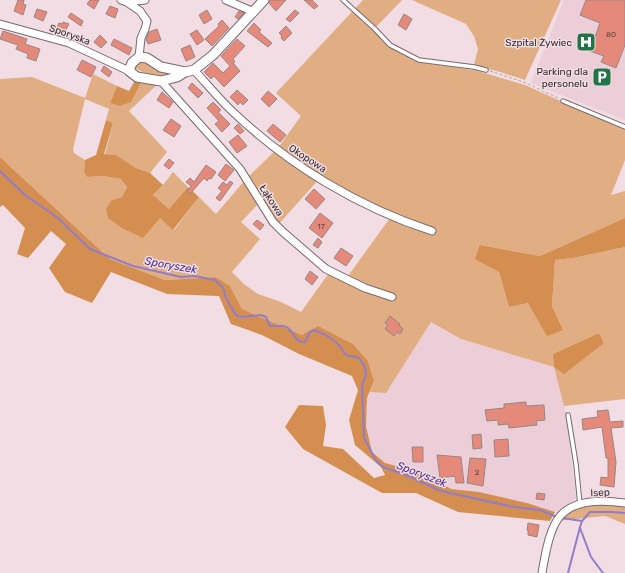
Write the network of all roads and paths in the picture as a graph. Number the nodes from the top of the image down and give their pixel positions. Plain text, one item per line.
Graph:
1 (145, 0) edge
2 (226, 0) edge
3 (264, 0) edge
4 (343, 0) edge
5 (124, 1) edge
6 (254, 12) junction
7 (0, 24) edge
8 (138, 58) junction
9 (486, 70) joint
10 (129, 71) junction
11 (189, 71) junction
12 (161, 81) junction
13 (563, 101) joint
14 (625, 127) edge
15 (432, 231) dead end
16 (392, 297) dead end
17 (568, 415) dead end
18 (625, 503) edge
19 (578, 505) junction
20 (542, 573) edge

1 - 5 street
2 - 6 street
3 - 6 street, Sporyska
4 - 9 lane
5 - 8 street
6 - 11 street, Sporyska
7 - 10 street, Sporyska
8 - 10 street
8 - 11 street
9 - 13 path
10 - 12 street, Sporyska
11 - 12 street, Sporyska
11 - 15 street, Okopowa
12 - 16 street, Łąkowa
13 - 14 lane
17 - 19 lane
18 - 19 street, Isep
19 - 20 street, Isep

